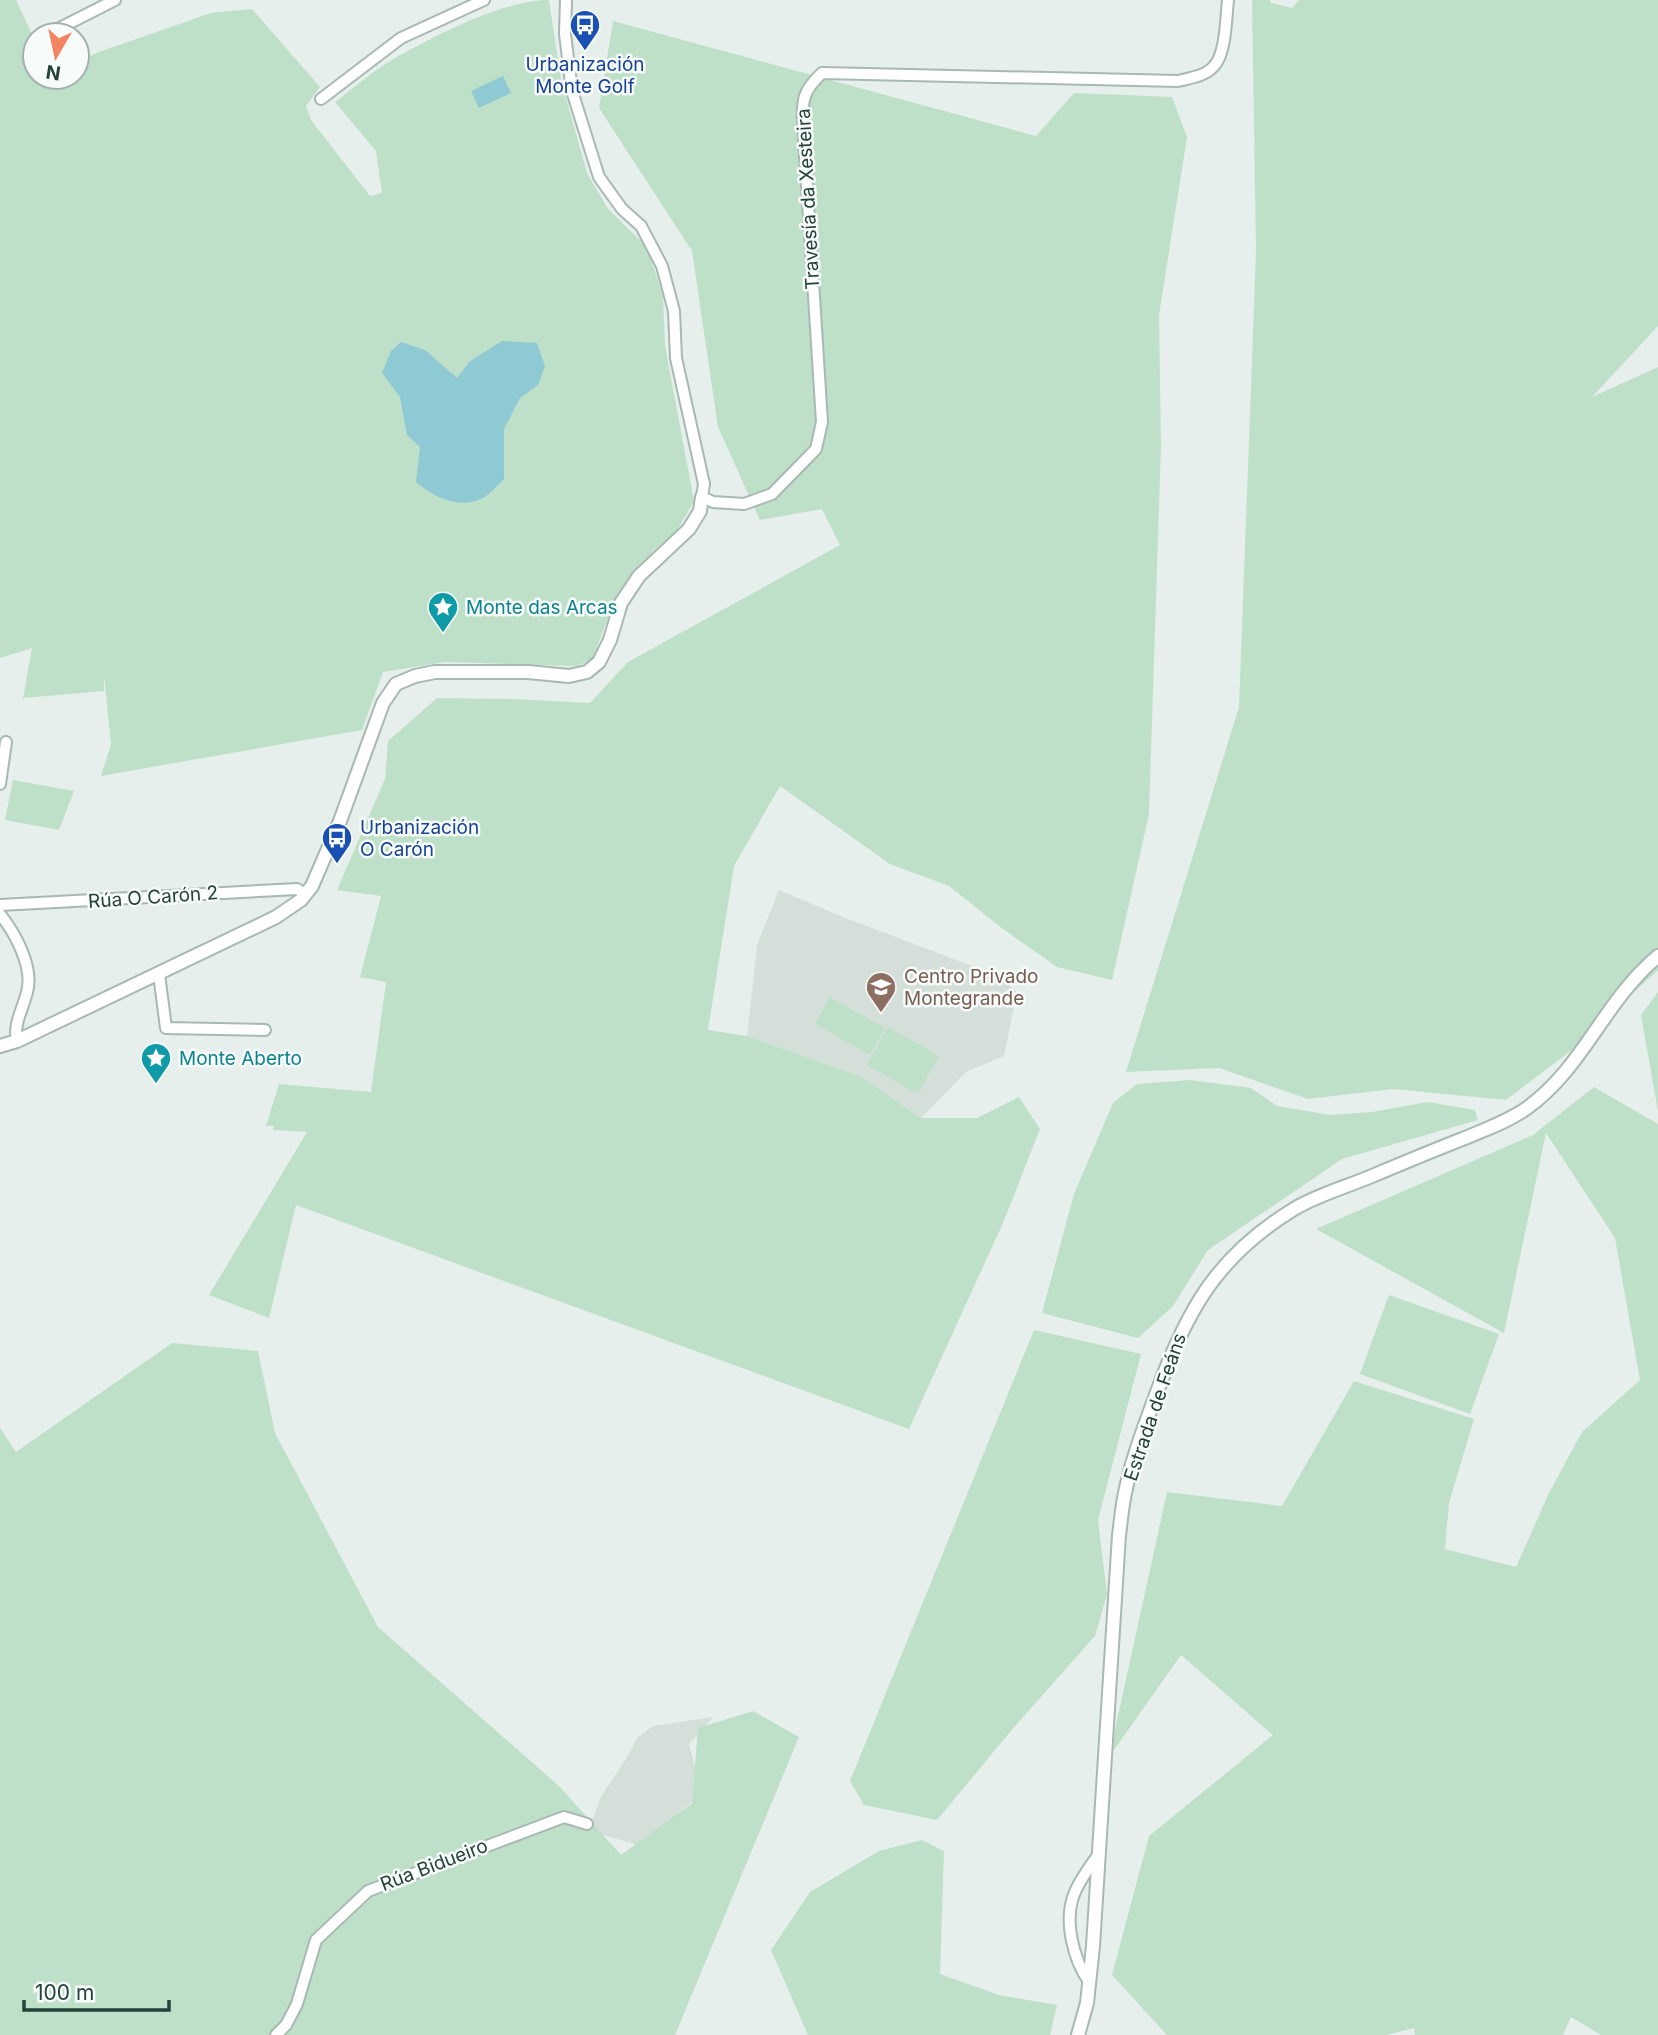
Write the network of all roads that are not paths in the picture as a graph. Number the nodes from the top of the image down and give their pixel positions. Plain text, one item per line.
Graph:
1 (115, 0) edge
2 (484, 0) edge
3 (566, 0) edge
4 (1228, 0) edge
5 (74, 21) edge
6 (321, 99) dead end
7 (702, 497) junction
8 (6, 742) dead end
9 (0, 784) edge
10 (305, 894) junction
11 (0, 905) edge
12 (0, 914) edge
13 (1658, 956) edge
14 (159, 974) junction
15 (265, 1030) dead end
16 (0, 1040) edge
17 (16, 1041) junction
18 (0, 1046) edge
19 (0, 1053) edge
20 (587, 1824) dead end
21 (1099, 1854) junction
22 (1090, 1983) junction
23 (276, 2035) edge
24 (1078, 2035) edge

1 - 5 street
2 - 6 street
3 - 7 street
4 - 7 street, Travesía da Xesteira
7 - 10 street
8 - 9 street
10 - 11 street, Rúa O Carón 2
10 - 14 street
12 - 17 street
13 - 21 street, Estrada de Feáns
14 - 15 street
14 - 17 street
16 - 17 street
17 - 18 street
17 - 19 street
20 - 23 street, Rúa Bidueiro
21 - 22 street, Estrada de Feáns
21 - 22 street, Estrada de Feáns
22 - 24 street, Estrada de Feáns

